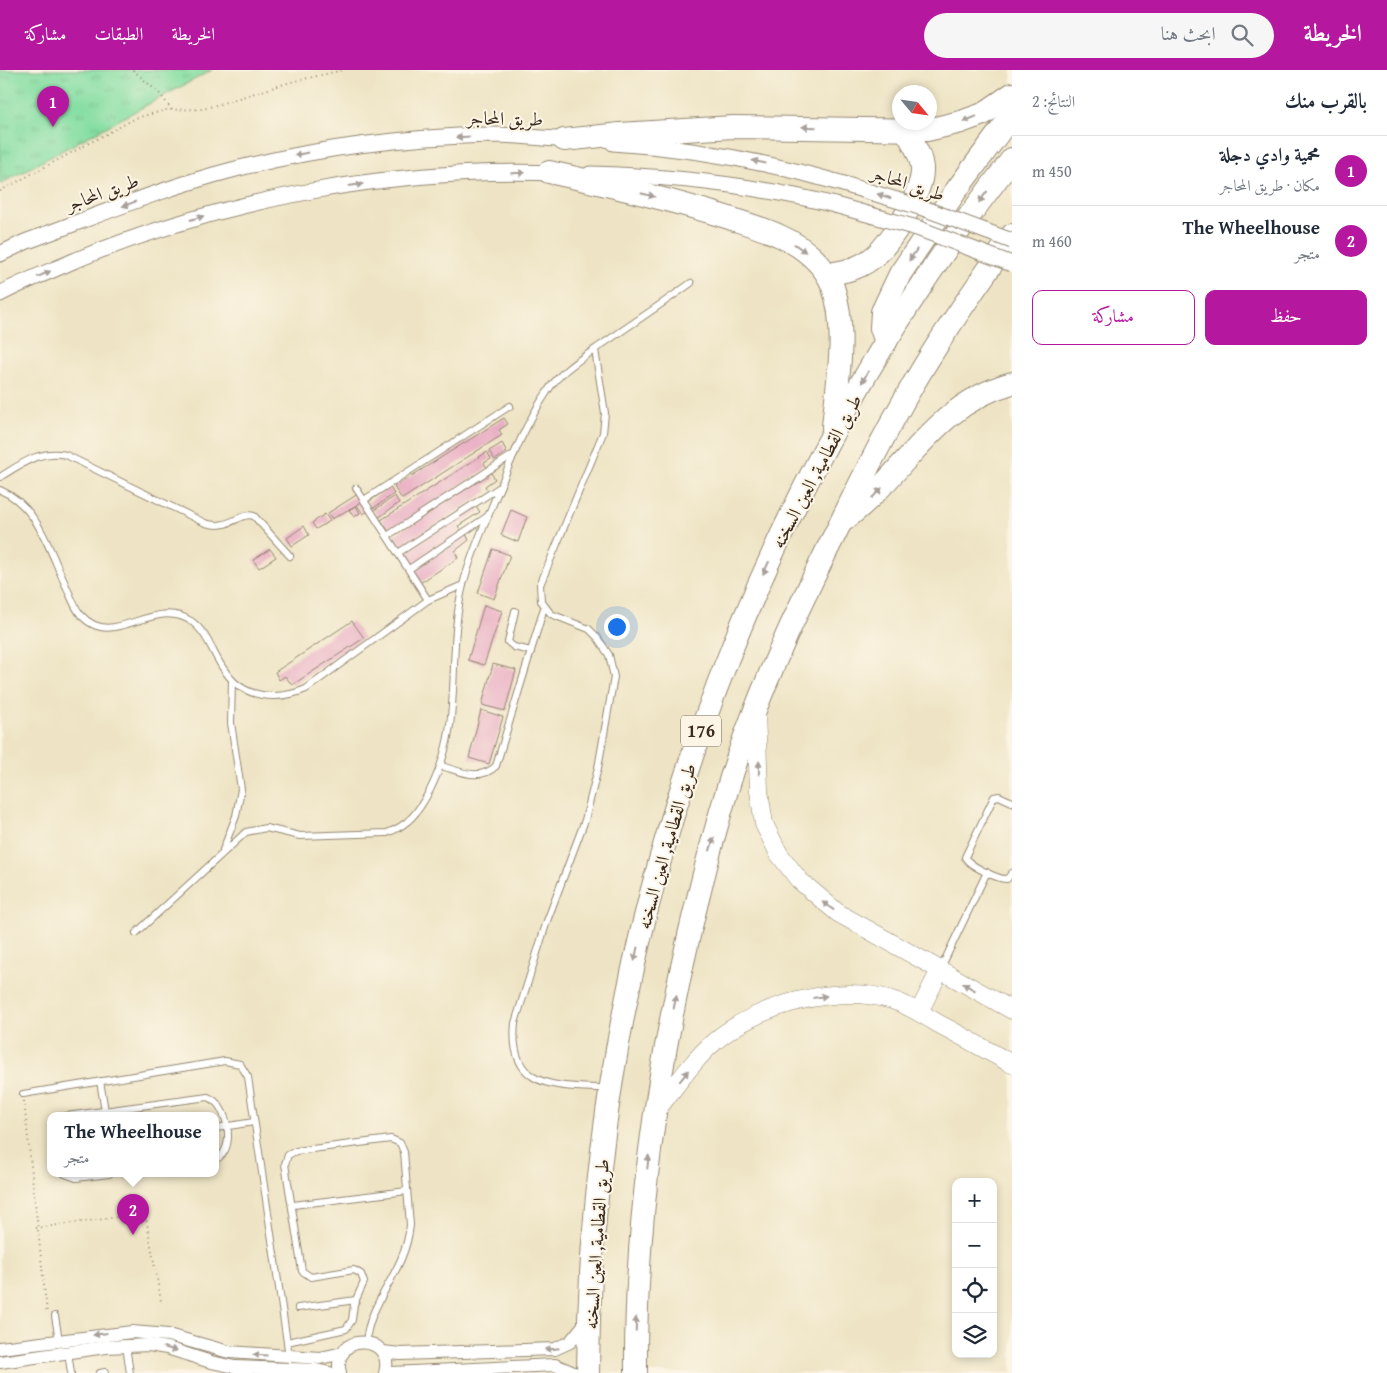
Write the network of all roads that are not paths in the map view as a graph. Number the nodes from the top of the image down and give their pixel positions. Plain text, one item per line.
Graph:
1 (1012, 94) edge
2 (1012, 115) edge
3 (906, 131) junction
4 (564, 140) junction
5 (1012, 159) edge
6 (549, 172) junction
7 (1012, 235) edge
8 (1012, 242) edge
9 (0, 254) edge
10 (1012, 264) edge
11 (827, 274) junction
12 (691, 283) dead end
13 (0, 294) edge
14 (886, 342) junction
15 (595, 350) junction
16 (1012, 383) edge
17 (510, 406) dead end
18 (833, 433) junction
19 (514, 454) junction
20 (0, 477) edge
21 (500, 487) junction
22 (356, 488) dead end
23 (0, 490) edge
24 (364, 500) junction
25 (488, 516) junction
26 (840, 524) junction
27 (387, 536) junction
28 (398, 553) junction
29 (290, 556) dead end
30 (408, 569) junction
31 (463, 585) junction
32 (428, 600) junction
33 (544, 608) junction
34 (515, 611) dead end
35 (531, 651) junction
36 (232, 680) junction
37 (756, 709) junction
38 (441, 766) junction
39 (1012, 802) edge
40 (221, 853) junction
41 (987, 872) junction
42 (1012, 873) edge
43 (136, 933) dead end
44 (940, 970) junction
45 (1012, 1010) edge
46 (919, 1012) junction
47 (1012, 1064) edge
48 (100, 1081) junction
49 (611, 1089) junction
50 (23, 1094) road end
51 (105, 1111) junction
52 (97, 1112) edge
53 (654, 1114) junction
54 (254, 1122) junction
55 (226, 1126) junction
56 (219, 1127) edge
57 (219, 1156) edge
58 (407, 1191) junction
59 (293, 1205) junction
60 (356, 1300) junction
61 (298, 1308) dead end
62 (55, 1316) dead end
63 (588, 1320) junction
64 (59, 1340) junction
65 (287, 1342) junction
66 (366, 1342) junction
67 (126, 1346) junction
68 (0, 1348) edge
69 (68, 1352) junction
70 (382, 1352) junction
71 (343, 1353) junction
72 (289, 1356) junction
73 (0, 1362) edge
74 (255, 1371) edge
75 (105, 1372) edge
76 (72, 1373) edge
77 (100, 1373) edge
78 (130, 1373) edge
79 (330, 1373) edge
80 (340, 1373) edge
81 (385, 1373) edge
82 (392, 1373) edge
83 (574, 1373) edge
84 (588, 1373) edge
85 (636, 1373) edge

1 -> 3 highway
2 -> 14 highway
3 -> 4 highway
3 - 11 highway
8 -> 4 street, طريق المحاجر, bridge
4 -> 9 street, طريق المحاجر
5 -> 14 highway, طريق القطامية, العين السخنه / 176
6 - 10 street, bridge
6 -> 11 highway
13 -> 6 street
7 - 26 highway, 176
11 - 18 highway
12 - 15 lane
14 -> 18 highway, طريق القطامية, العين السخنه / 176
15 - 19 lane
15 - 33 lane
26 -> 16 highway
17 - 24 lane
18 -> 49 highway, طريق القطامية, العين السخنه / 176
19 - 21 lane
19 - 27 lane
20 - 29 lane
21 - 25 lane
21 - 28 lane
22 - 24 lane
23 - 36 lane
24 - 27 lane
25 - 30 lane
25 - 31 lane
26 - 37 highway, 176
27 - 28 lane
28 - 30 lane
30 - 32 lane
31 - 32 lane
31 - 38 lane
32 - 36 lane
33 - 35 lane
33 - 49 lane
34 - 35 lane
35 - 38 lane
36 - 40 lane
44 -> 37 main road
53 -> 37 highway, 176
38 - 40 lane
39 - 41 lane
40 - 43 lane
41 - 42 lane
41 - 44 lane
45 -> 44 main road
44 - 46 main road
46 - 47 main road
53 -> 46 main road
48 - 50 lane
48 - 51 lane
48 - 54 lane
49 - 63 highway, طريق القطامية, العين السخنه / 176
51 - 52 lane
51 - 55 lane
85 -> 53 highway, 176
54 - 55 lane
54 - 65 lane
55 - 56 lane
55 - 57 lane
58 - 59 lane
58 - 59 lane
58 - 66 lane
59 - 60 lane
60 - 61 lane
60 - 65 lane
62 - 64 lane
63 -> 70 street
63 - 84 highway, طريق القطامية, العين السخنه / 176
64 - 68 street
72 -> 64 street
65 - 72 lane
66 - 70 street
66 - 71 street
67 - 69 street
67 -> 74 street
67 - 78 lane
69 - 73 street
69 - 76 lane
70 - 81 street
71 - 72 street
71 - 80 street
74 - 79 street
75 - 77 lane
82 - 83 street

